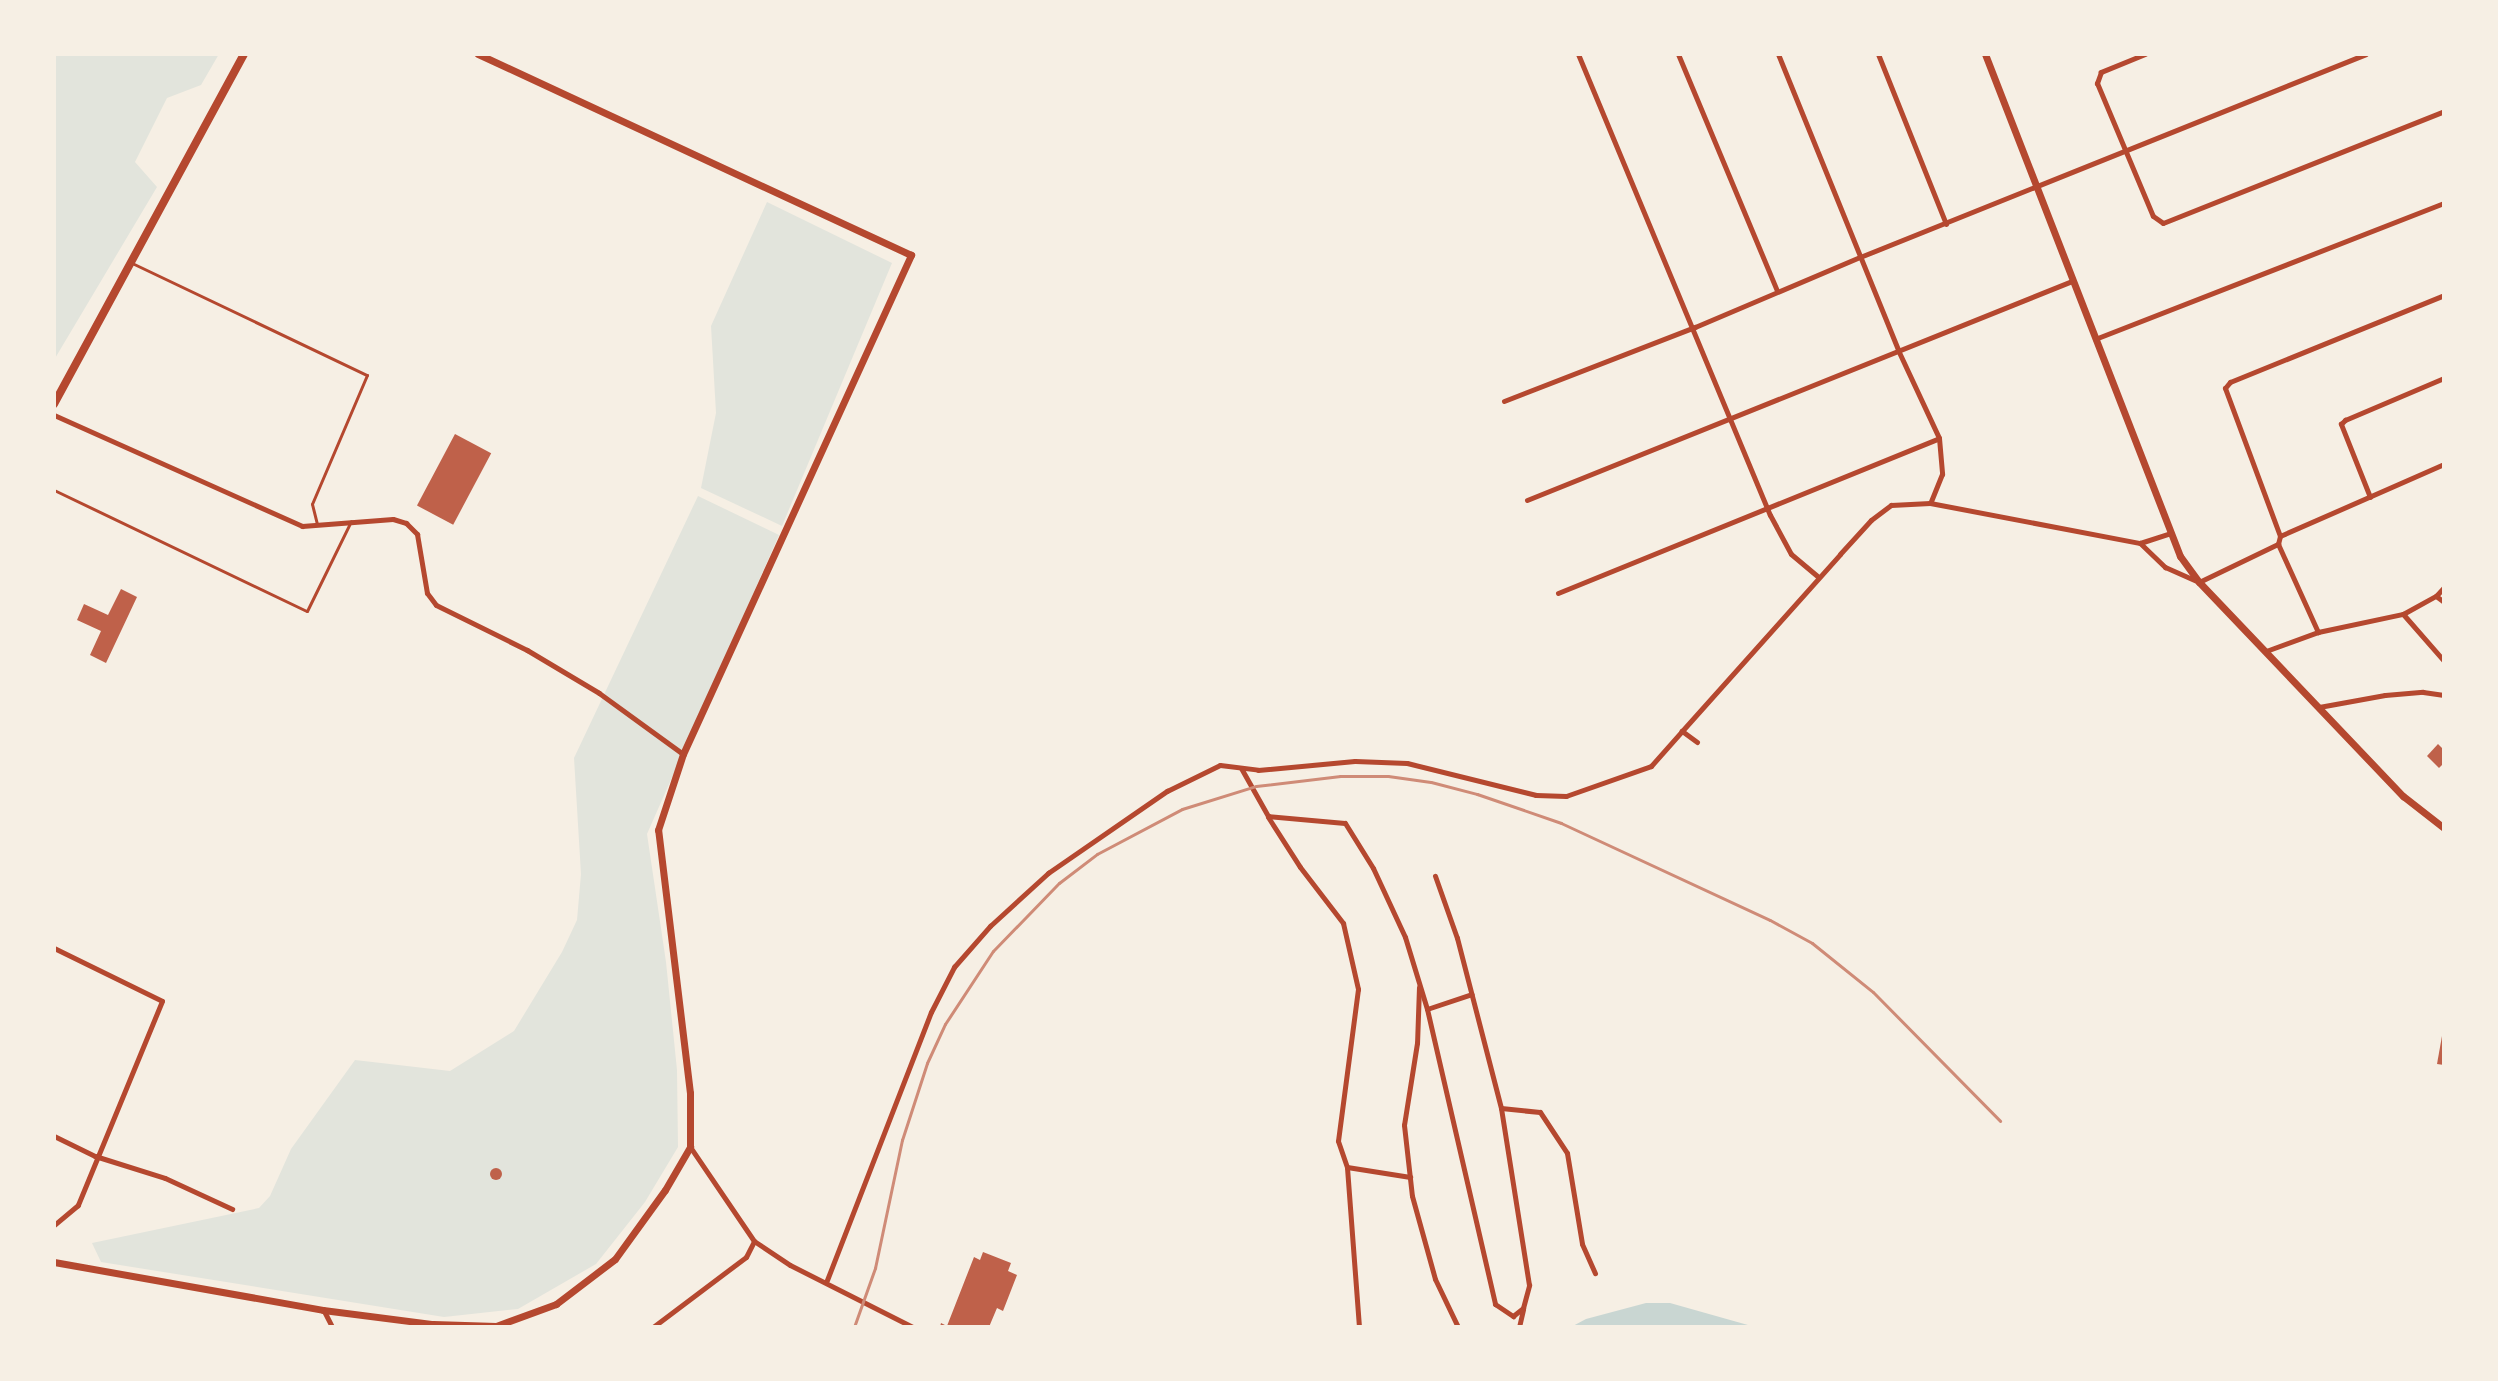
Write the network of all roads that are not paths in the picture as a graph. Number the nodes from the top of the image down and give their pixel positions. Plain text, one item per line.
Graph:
1 (244, 54) edge
2 (477, 54) edge
3 (1578, 54) edge
4 (1678, 54) edge
5 (1778, 54) edge
6 (1878, 54) edge
7 (1985, 54) edge
8 (2145, 54) edge
9 (2366, 54) edge
10 (2444, 111) edge
11 (2125, 152) junction
12 (2036, 187) junction
13 (2444, 203) edge
14 (1946, 224) junction
15 (1860, 257) junction
16 (130, 263) junction
17 (2072, 281) junction
18 (1777, 291) junction
19 (2444, 295) edge
20 (1695, 327) junction
21 (2094, 339) junction
22 (1898, 350) junction
23 (2444, 378) edge
24 (1504, 401) dead end
25 (54, 404) edge
26 (54, 415) edge
27 (1731, 417) junction
28 (1939, 438) junction
29 (2444, 464) edge
30 (54, 490) edge
31 (2370, 497) junction
32 (1527, 500) dead end
33 (1930, 503) junction
34 (1768, 510) junction
35 (351, 521) junction
36 (318, 526) junction
37 (2170, 533) junction
38 (2280, 536) junction
39 (2140, 543) junction
40 (2278, 544) junction
41 (1818, 577) junction
42 (2199, 582) junction
43 (2444, 587) edge
44 (1558, 593) dead end
45 (2436, 596) junction
46 (2444, 602) edge
47 (2403, 614) junction
48 (2318, 632) junction
49 (2266, 651) junction
50 (2444, 661) edge
51 (2444, 695) edge
52 (2319, 707) junction
53 (1682, 731) junction
54 (1697, 742) dead end
55 (683, 754) junction
56 (1240, 767) junction
57 (1268, 816) junction
58 (2444, 828) edge
59 (1435, 876) dead end
60 (54, 948) edge
61 (1419, 982) junction
62 (1472, 994) junction
63 (1427, 1009) junction
64 (1501, 1108) junction
65 (54, 1136) edge
66 (690, 1147) junction
67 (95, 1156) junction
68 (1347, 1167) junction
69 (1410, 1177) junction
70 (232, 1209) dead end
71 (54, 1225) edge
72 (754, 1241) junction
73 (54, 1262) edge
74 (1595, 1273) dead end
75 (827, 1280) junction
76 (1523, 1308) junction
77 (323, 1310) junction
78 (332, 1327) edge
79 (653, 1327) edge
80 (913, 1327) edge
81 (1359, 1327) edge
82 (1458, 1327) edge
83 (1519, 1327) edge

1 - 16 main road
2 - 55 street
3 - 20 street
4 - 18 street
5 - 15 street
6 - 14 street
7 - 12 street
8 - 11 street
9 - 11 street
10 - 11 street
11 - 12 street
12 - 14 street
12 - 17 street
13 - 21 street
14 - 15 street
15 - 18 street
15 - 22 street
16 - 25 main road
16 - 36 lane
17 - 21 street
17 - 22 street
18 - 20 street
19 - 38 street
20 - 24 street
20 - 27 street
21 - 37 street
22 - 27 street
22 - 28 street
23 - 31 street
26 - 36 street
27 - 32 street
27 - 34 street
28 - 33 street
28 - 34 street
29 - 31 street
30 - 35 lane
31 - 38 street
33 - 39 street
33 - 41 street
34 - 41 street
34 - 44 street
35 - 36 street
35 - 55 street
37 - 39 street
37 - 42 street
38 - 40 street
39 - 42 street
40 - 42 street
40 - 48 street
41 - 53 street
42 - 49 street
43 - 45 street
45 - 46 street
45 - 47 street
47 - 48 street
47 - 50 street
48 - 49 street
49 - 52 street
51 - 52 street
52 - 58 street
53 - 54 street
53 - 56 street
55 - 66 street
56 - 57 street
56 - 75 street
57 - 61 street
57 - 68 street
59 - 62 street
60 - 67 street
61 - 63 street
61 - 69 street
62 - 63 street
62 - 64 street
63 - 76 street
64 - 74 street
64 - 76 street
65 - 67 street
66 - 72 street
66 - 77 street
67 - 70 street
67 - 71 street
68 - 69 street
68 - 81 street
69 - 82 street
72 - 75 street
72 - 79 street
73 - 77 street
75 - 80 street
76 - 83 street
77 - 78 street

